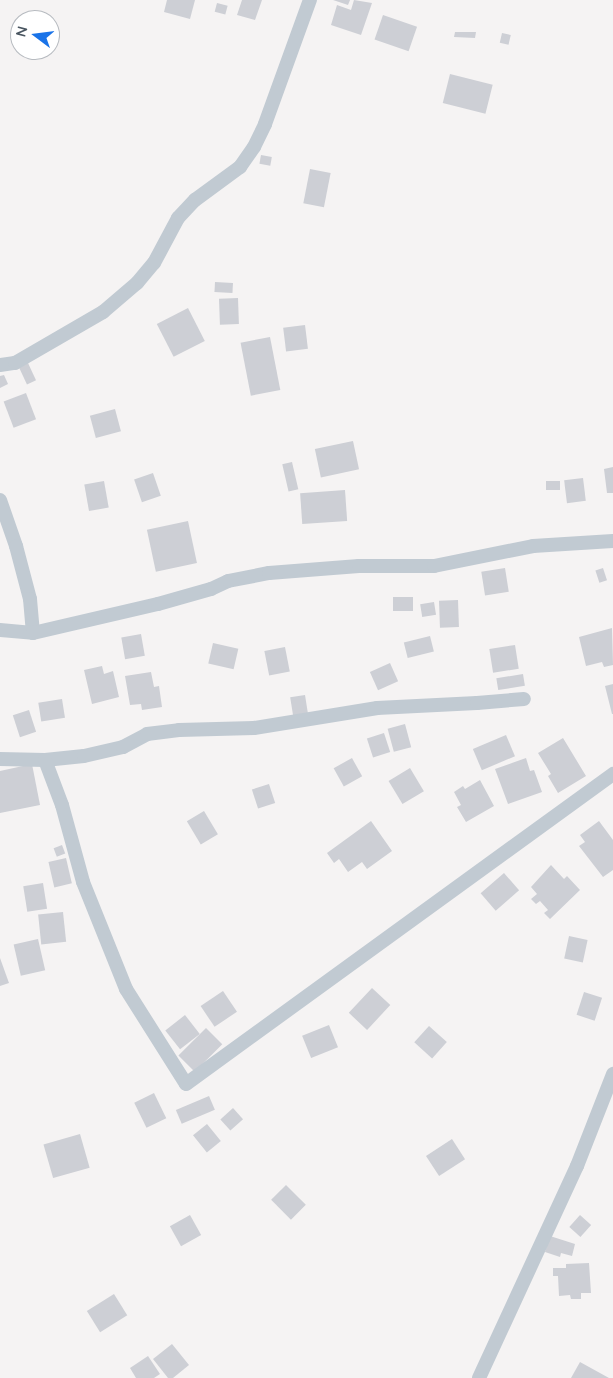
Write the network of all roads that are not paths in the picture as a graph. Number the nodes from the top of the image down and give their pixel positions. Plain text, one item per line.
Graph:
1 (310, 0) edge
2 (0, 365) edge
3 (0, 500) edge
4 (613, 540) edge
5 (0, 630) edge
6 (33, 633) junction
7 (524, 699) dead end
8 (0, 759) edge
9 (45, 760) junction
10 (612, 777) edge
11 (613, 1074) edge
12 (479, 1378) edge

1 - 2 street
3 - 6 street
4 - 6 street
5 - 6 street
7 - 9 street
8 - 9 street
9 - 10 street
11 - 12 street

